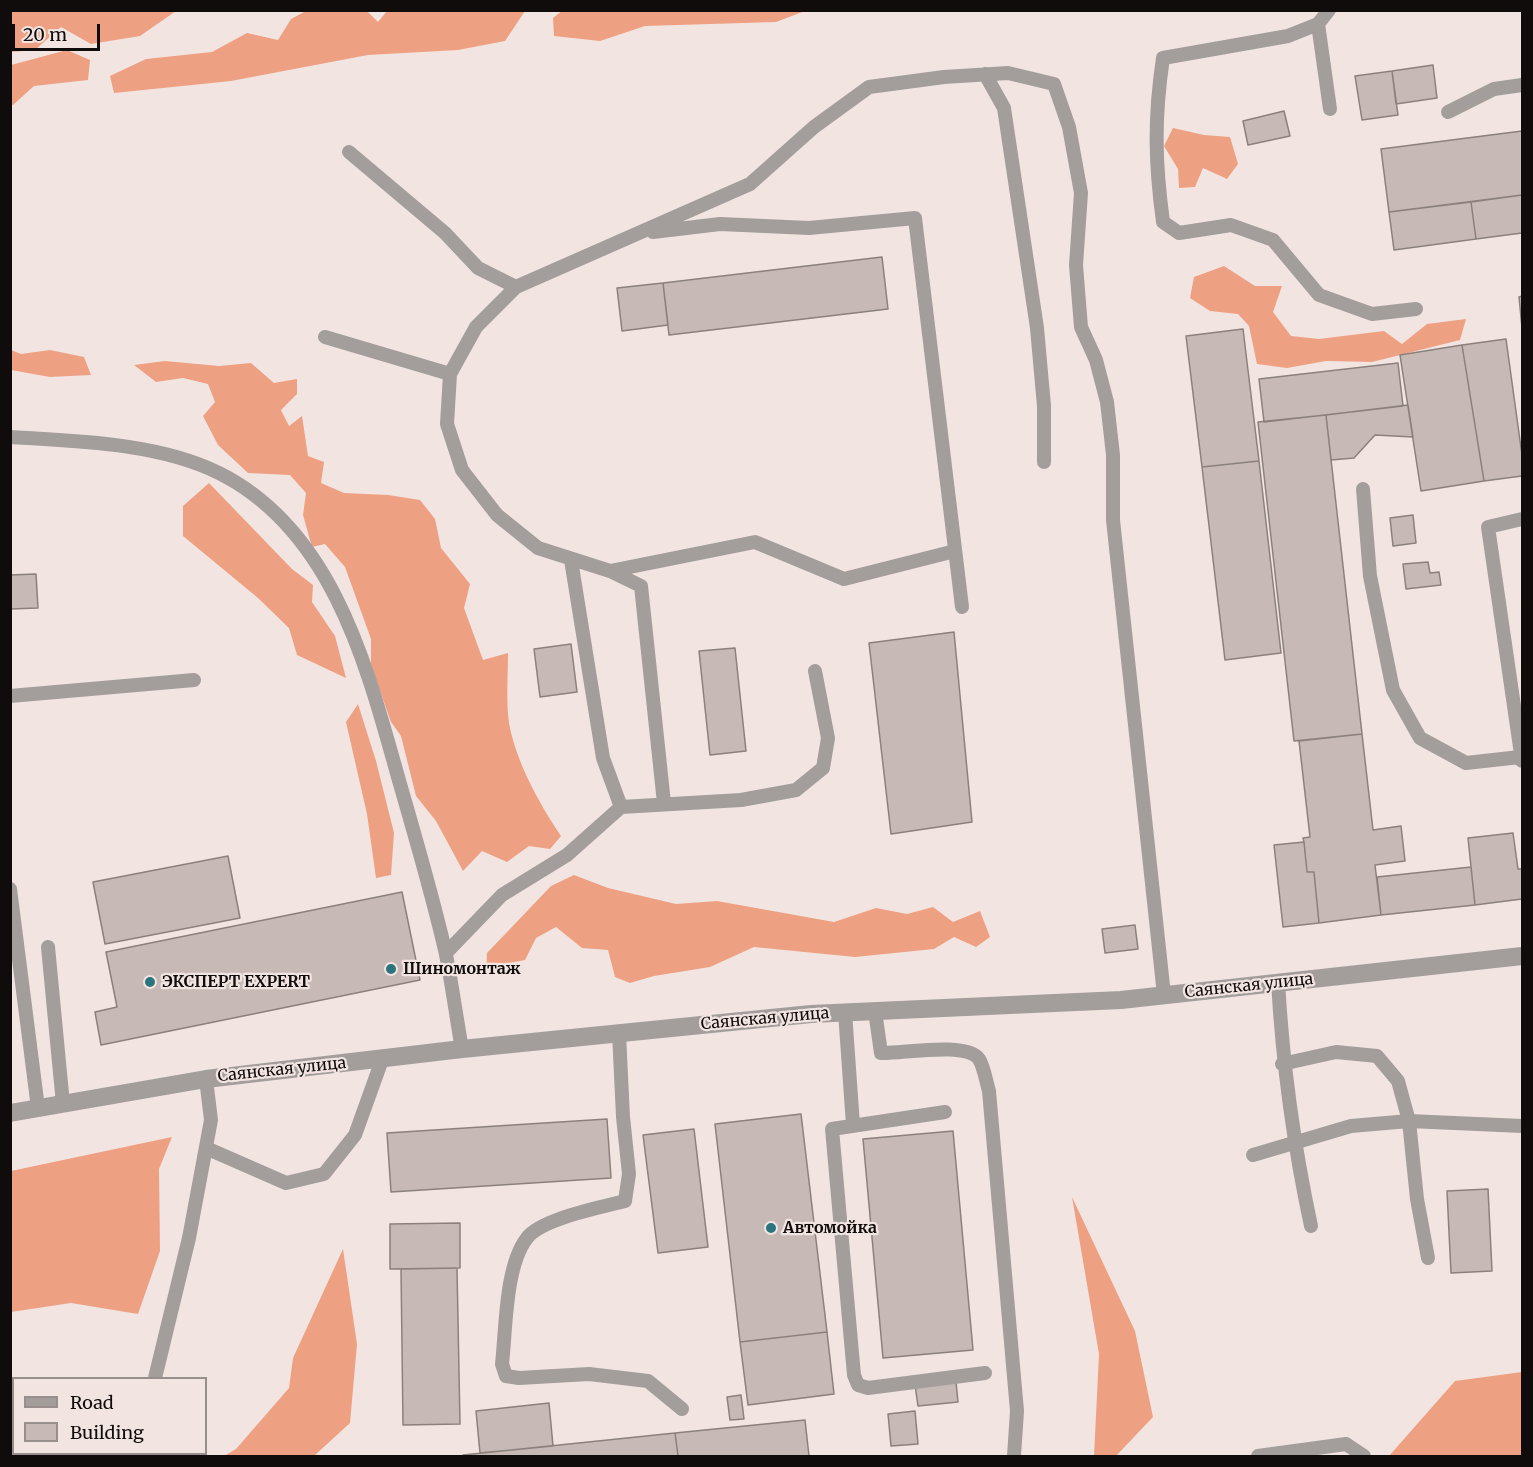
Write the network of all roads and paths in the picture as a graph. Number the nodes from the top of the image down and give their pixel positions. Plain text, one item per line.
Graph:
1 (1329, 10) edge
2 (1318, 24) junction
3 (985, 74) junction
4 (1522, 85) edge
5 (1330, 109) dead end
6 (1448, 112) dead end
7 (348, 152) dead end
8 (639, 234) junction
9 (516, 287) junction
10 (1416, 309) dead end
11 (325, 337) dead end
12 (450, 374) junction
13 (10, 437) edge
14 (1044, 462) dead end
15 (1363, 489) dead end
16 (1522, 519) edge
17 (955, 551) junction
18 (571, 560) junction
19 (610, 571) junction
20 (962, 607) dead end
21 (815, 671) dead end
22 (194, 680) dead end
23 (10, 696) edge
24 (1521, 759) edge
25 (664, 803) junction
26 (621, 807) junction
27 (10, 889) edge
28 (15, 928) junction
29 (48, 947) dead end
30 (10, 952) edge
31 (446, 953) junction
32 (1522, 956) edge
33 (1278, 982) junction
34 (1164, 995) junction
35 (875, 1011) junction
36 (845, 1012) junction
37 (619, 1033) junction
38 (462, 1048) junction
39 (382, 1060) junction
40 (1282, 1064) junction
41 (206, 1079) junction
42 (63, 1104) junction
43 (38, 1108) junction
44 (945, 1112) dead end
45 (10, 1113) edge
46 (1409, 1121) junction
47 (853, 1125) junction
48 (1522, 1126) edge
49 (1293, 1143) junction
50 (206, 1148) junction
51 (1253, 1155) dead end
52 (1311, 1226) dead end
53 (1428, 1258) dead end
54 (985, 1372) dead end
55 (155, 1377) edge
56 (682, 1409) dead end
57 (1014, 1456) edge
58 (1258, 1456) edge
59 (1364, 1456) edge

1 - 2 lane
2 - 5 lane
2 - 10 lane
3 - 8 lane
3 - 14 lane
3 - 34 lane
4 - 6 lane
7 - 9 lane
8 - 9 lane
8 - 17 lane
9 - 12 lane
11 - 12 lane
12 - 18 lane
13 - 31 lane
15 - 24 lane
16 - 24 lane
17 - 19 lane
17 - 20 lane
18 - 19 lane
18 - 26 lane
19 - 25 lane
21 - 25 lane
22 - 23 lane
25 - 26 lane
26 - 31 lane
27 - 28 lane
28 - 30 lane
28 - 43 lane
29 - 42 lane
31 - 38 lane
32 - 33 street, Саянская улица
33 - 34 street, Саянская улица
33 - 40 lane
34 - 35 street, Саянская улица
35 - 36 street, Саянская улица
35 - 57 lane
36 - 37 street, Саянская улица
36 - 47 lane
37 - 38 street, Саянская улица
37 - 56 lane
38 - 39 street, Саянская улица
39 - 41 street, Саянская улица
39 - 50 lane
40 - 46 lane
40 - 49 lane
41 - 42 street, Саянская улица
41 - 50 lane
42 - 43 street, Саянская улица
43 - 45 street, Саянская улица
44 - 47 lane
46 - 48 lane
46 - 49 lane
46 - 53 lane
47 - 54 lane
49 - 51 lane
49 - 52 lane
50 - 55 lane
58 - 59 lane

